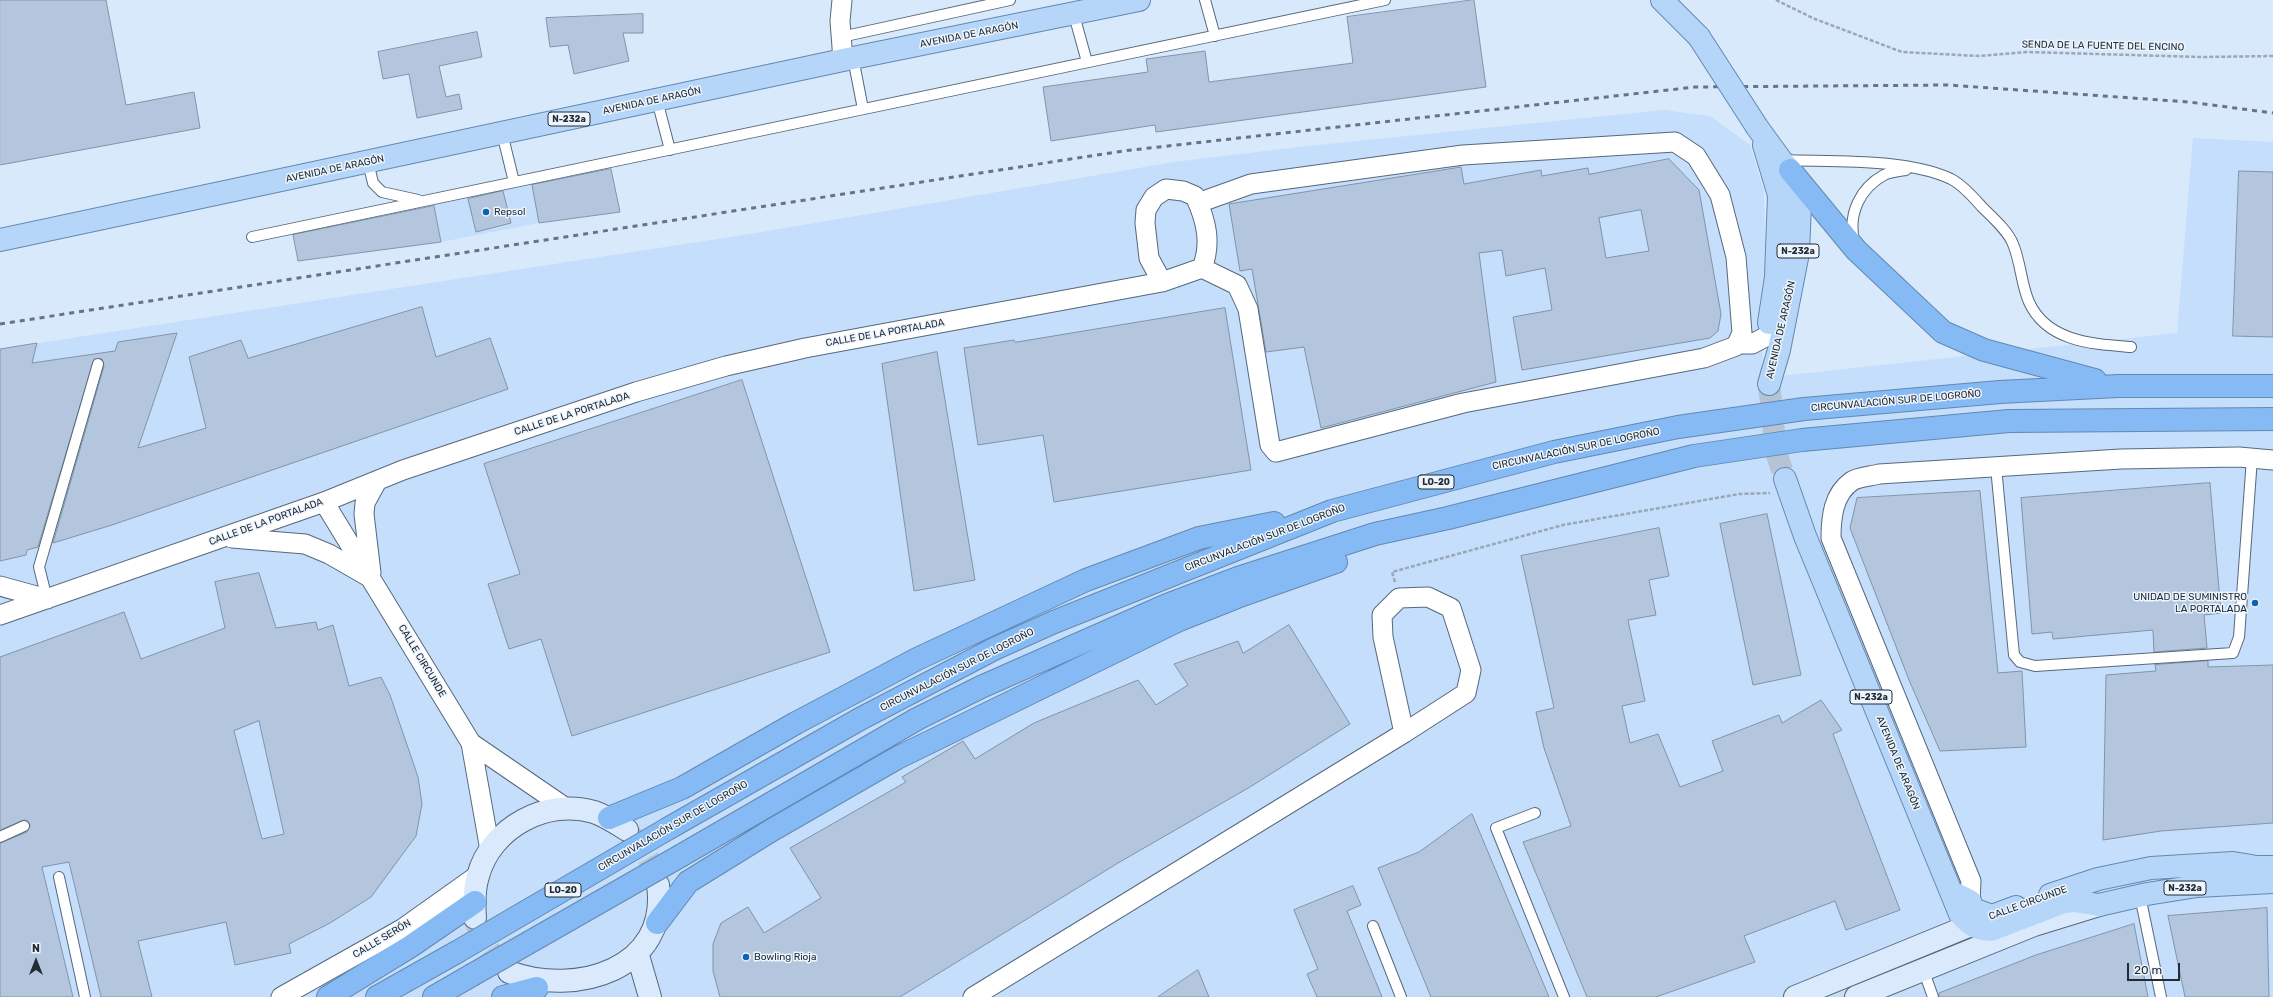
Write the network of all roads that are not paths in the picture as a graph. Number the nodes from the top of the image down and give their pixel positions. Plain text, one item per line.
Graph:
1 (842, 0) edge
2 (1010, 0) edge
3 (1139, 0) edge
4 (1205, 0) edge
5 (1385, 0) edge
6 (1662, 0) edge
7 (1074, 15) junction
8 (1215, 36) junction
9 (841, 37) junction
10 (848, 59) junction
11 (1087, 62) junction
12 (657, 100) junction
13 (863, 109) junction
14 (502, 133) junction
15 (670, 150) junction
16 (368, 162) junction
17 (1779, 162) junction
18 (1915, 168) junction
19 (514, 182) junction
20 (424, 201) junction
21 (1198, 203) junction
22 (252, 237) dead end
23 (0, 240) edge
24 (1856, 250) junction
25 (1202, 268) junction
26 (1162, 282) junction
27 (1769, 335) junction
28 (1738, 344) junction
29 (2131, 347) dead end
30 (98, 364) dead end
31 (2118, 386) junction
32 (2273, 386) edge
33 (2246, 419) junction
34 (2273, 419) edge
35 (2273, 425) edge
36 (2252, 458) junction
37 (2273, 460) edge
38 (1996, 467) junction
39 (377, 481) junction
40 (1787, 486) tunnel mouth
41 (324, 502) junction
42 (1332, 510) junction
43 (1448, 518) junction
44 (223, 538) junction
45 (372, 579) junction
46 (0, 586) edge
47 (48, 599) junction
48 (0, 615) edge
49 (1404, 733) junction
50 (472, 744) junction
51 (566, 808) junction
52 (1535, 813) dead end
53 (609, 818) junction
54 (24, 826) dead end
55 (627, 830) tunnel mouth
56 (0, 837) edge
57 (490, 850) junction
58 (2273, 867) edge
59 (478, 875) junction
60 (59, 877) dead end
61 (2273, 882) edge
62 (658, 885) tunnel mouth
63 (2140, 896) junction
64 (2099, 905) junction
65 (475, 910) joint
66 (1969, 914) junction
67 (658, 923) junction
68 (1373, 926) dead end
69 (639, 960) junction
70 (1923, 969) junction
71 (509, 972) tunnel mouth
72 (538, 988) junction
73 (576, 995) edge
74 (1861, 995) edge
75 (85, 997) edge
76 (281, 997) edge
77 (328, 997) edge
78 (377, 997) edge
79 (434, 997) edge
80 (503, 997) edge
81 (650, 997) edge
82 (972, 997) edge
83 (1402, 997) edge
84 (1564, 997) edge
85 (1795, 997) edge
86 (1933, 997) edge
87 (2161, 997) edge

1 - 9 street
2 - 9 lane
3 - 7 main road, AVENIDA DE ARAGÓN / N-232a
4 - 8 lane
5 - 8 lane
6 - 17 main road, AVENIDA DE ARAGÓN / N-232a, bridge
7 - 10 main road, AVENIDA DE ARAGÓN / N-232a
7 - 11 lane
8 - 11 lane
9 - 10 street
10 - 12 main road, AVENIDA DE ARAGÓN / N-232a
10 - 13 lane
11 - 13 lane
12 - 14 main road, AVENIDA DE ARAGÓN / N-232a
12 - 15 lane
13 - 15 lane
14 - 16 main road, AVENIDA DE ARAGÓN / N-232a
14 - 19 lane
15 - 19 lane
16 - 20 lane
16 - 23 main road, AVENIDA DE ARAGÓN / N-232a
17 - 18 lane
17 - 24 highway
17 - 27 main road, AVENIDA DE ARAGÓN / N-232a
17 - 27 main road, AVENIDA DE ARAGÓN / N-232a
18 - 24 lane
18 - 29 lane
19 - 20 lane
20 - 22 lane
21 - 25 street
21 - 26 street
21 - 28 street
24 - 31 highway
25 - 26 street, CALLE DE LA PORTALADA
25 - 28 street
26 - 39 street, CALLE DE LA PORTALADA
27 - 28 street
30 - 47 lane
31 - 32 highway, CIRCUNVALACIÓN SUR DE LOGROÑO / LO-20
31 - 42 highway, CIRCUNVALACIÓN SUR DE LOGROÑO / LO-20
33 - 34 highway, LO-20
33 - 35 highway
33 - 43 highway, LO-20
36 - 37 street
36 - 38 street
36 - 38 lane
38 - 66 street
39 - 41 street, CALLE DE LA PORTALADA
39 - 45 street, CALLE CIRCUNDE
40 - 66 main road, AVENIDA DE ARAGÓN / N-232a
41 - 44 street, CALLE DE LA PORTALADA
41 - 45 street, CALLE CIRCUNDE
42 - 53 highway
42 - 78 highway, CIRCUNVALACIÓN SUR DE LOGROÑO / LO-20, bridge
43 - 67 highway
43 - 79 highway, LO-20, bridge
44 - 45 street, CALLE CIRCUNDE
44 - 47 street, CALLE DE LA PORTALADA
45 - 50 street, CALLE CIRCUNDE
46 - 47 street
47 - 48 street, CALLE DE LA PORTALADA
49 - 49 street
49 - 82 street
50 - 51 street, CALLE CIRCUNDE
50 - 57 street, CALLE CIRCUNDE
51 - 53 main road
51 - 57 main road
52 - 84 lane
53 - 55 main road
54 - 56 lane
57 - 59 main road
58 - 66 main road, CALLE CIRCUNDE / N-232a
59 - 65 main road
59 - 76 street, CALLE SERÓN
60 - 75 lane
61 - 63 main road, N-232a
62 - 67 main road
63 - 64 main road, N-232a
63 - 87 lane
64 - 66 main road, N-232a
64 - 70 main road
65 - 77 highway
66 - 74 main road
66 - 85 main road, CALLE CIRCUNDE
67 - 69 main road
68 - 83 lane
69 - 73 main road
69 - 81 main road
70 - 74 main road
70 - 86 lane
71 - 72 main road
72 - 73 main road
72 - 80 highway

